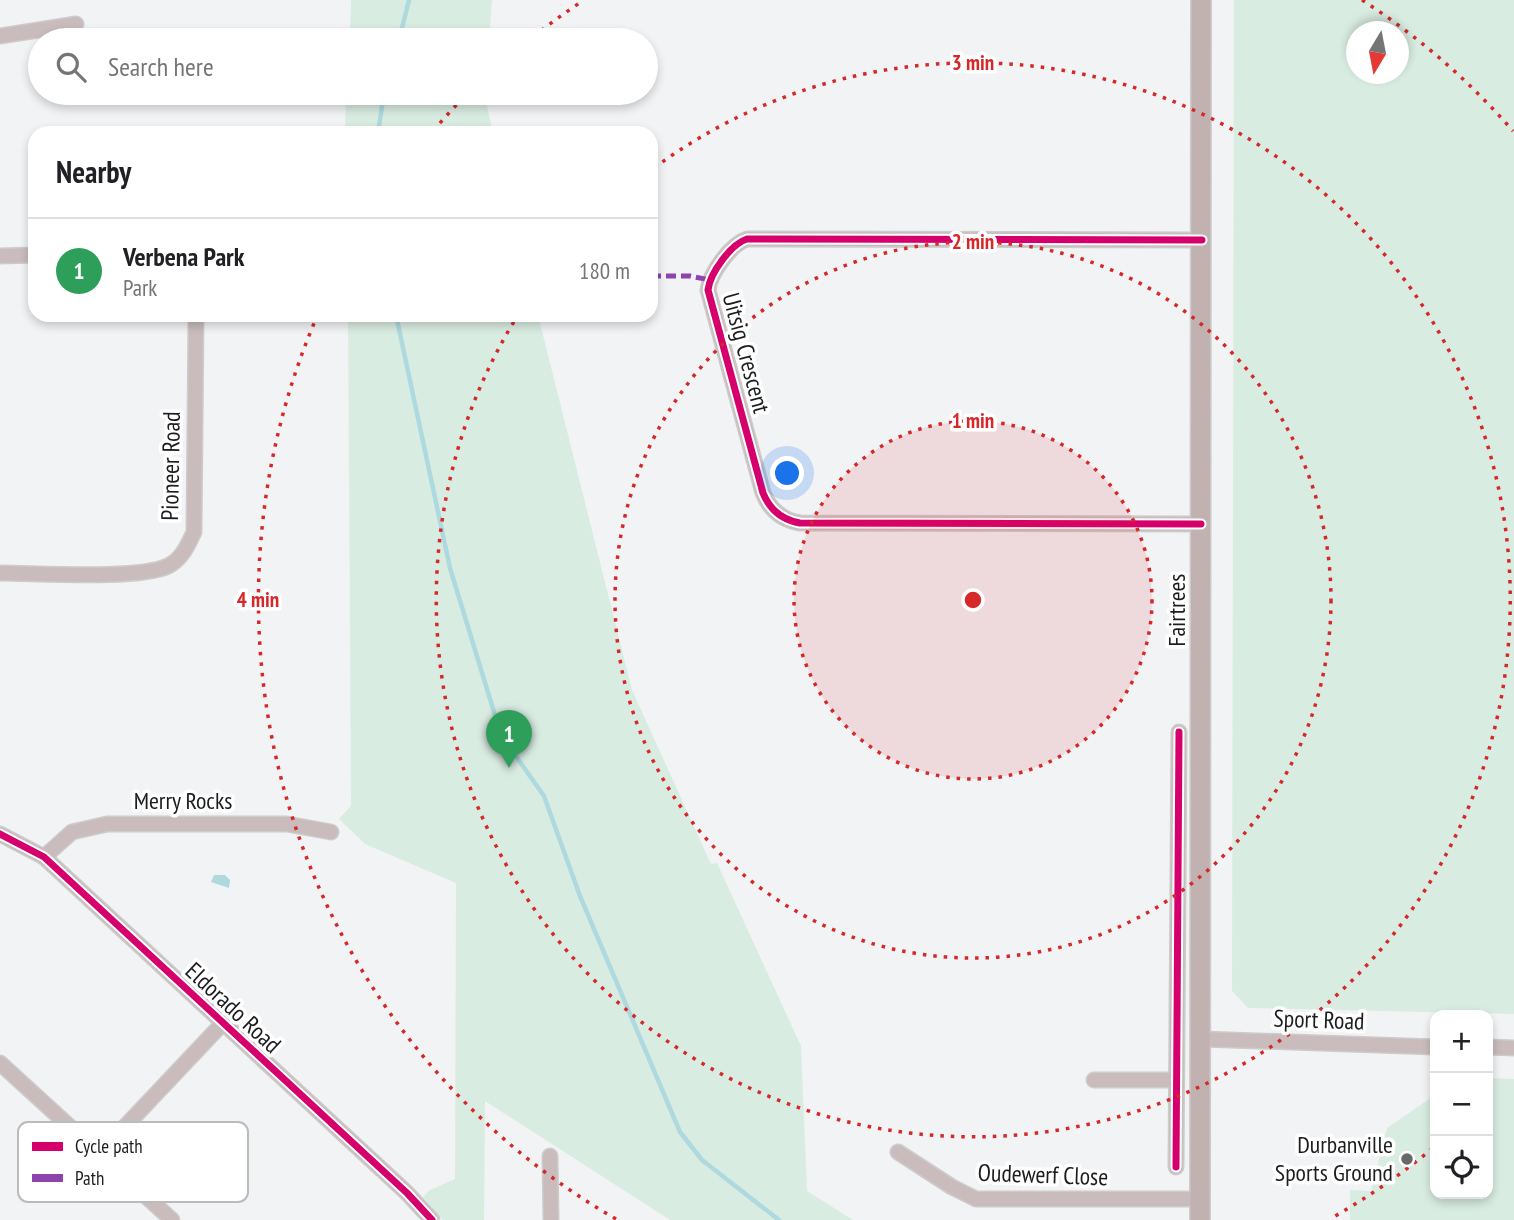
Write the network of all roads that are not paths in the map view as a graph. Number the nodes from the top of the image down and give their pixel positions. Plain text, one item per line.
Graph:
1 (1201, 0) edge
2 (76, 24) dead end
3 (51, 28) edge
4 (28, 32) edge
5 (0, 36) edge
6 (1202, 240) junction
7 (0, 256) edge
8 (28, 256) edge
9 (196, 322) edge
10 (1201, 524) junction
11 (0, 573) edge
12 (1178, 732) dead end
13 (331, 832) dead end
14 (0, 834) edge
15 (1201, 839) junction
16 (1178, 840) junction
17 (44, 857) junction
18 (222, 1024) junction
19 (1202, 1038) junction
20 (1430, 1047) edge
21 (1493, 1047) edge
22 (1514, 1048) edge
23 (0, 1063) edge
24 (1094, 1080) dead end
25 (1176, 1080) junction
26 (66, 1122) edge
27 (129, 1122) edge
28 (898, 1152) dead end
29 (550, 1156) dead end
30 (1176, 1167) dead end
31 (1200, 1199) junction
32 (153, 1202) edge
33 (172, 1220) edge
34 (432, 1220) edge
35 (551, 1220) edge
36 (1200, 1220) edge

1 - 6 main road, Fairtrees
2 - 3 street
4 - 5 street
6 - 10 main road, Fairtrees
6 - 10 street, Uitsig Crescent
7 - 8 street
9 - 11 street, Pioneer Road
10 - 15 main road, Fairtrees
12 - 16 street
13 - 17 street, Merry Rocks
14 - 17 street, Eldorado Road
15 - 16 street
15 - 19 main road, Fairtrees
16 - 25 street
17 - 18 street, Eldorado Road
18 - 27 street
18 - 34 street, Eldorado Road
19 - 20 street, Sport Road
19 - 31 main road, Fairtrees
21 - 22 street
23 - 26 street
24 - 25 street
25 - 30 street
28 - 31 street, Oudewerf Close
29 - 35 street
31 - 36 main road, Fairtrees
32 - 33 street

